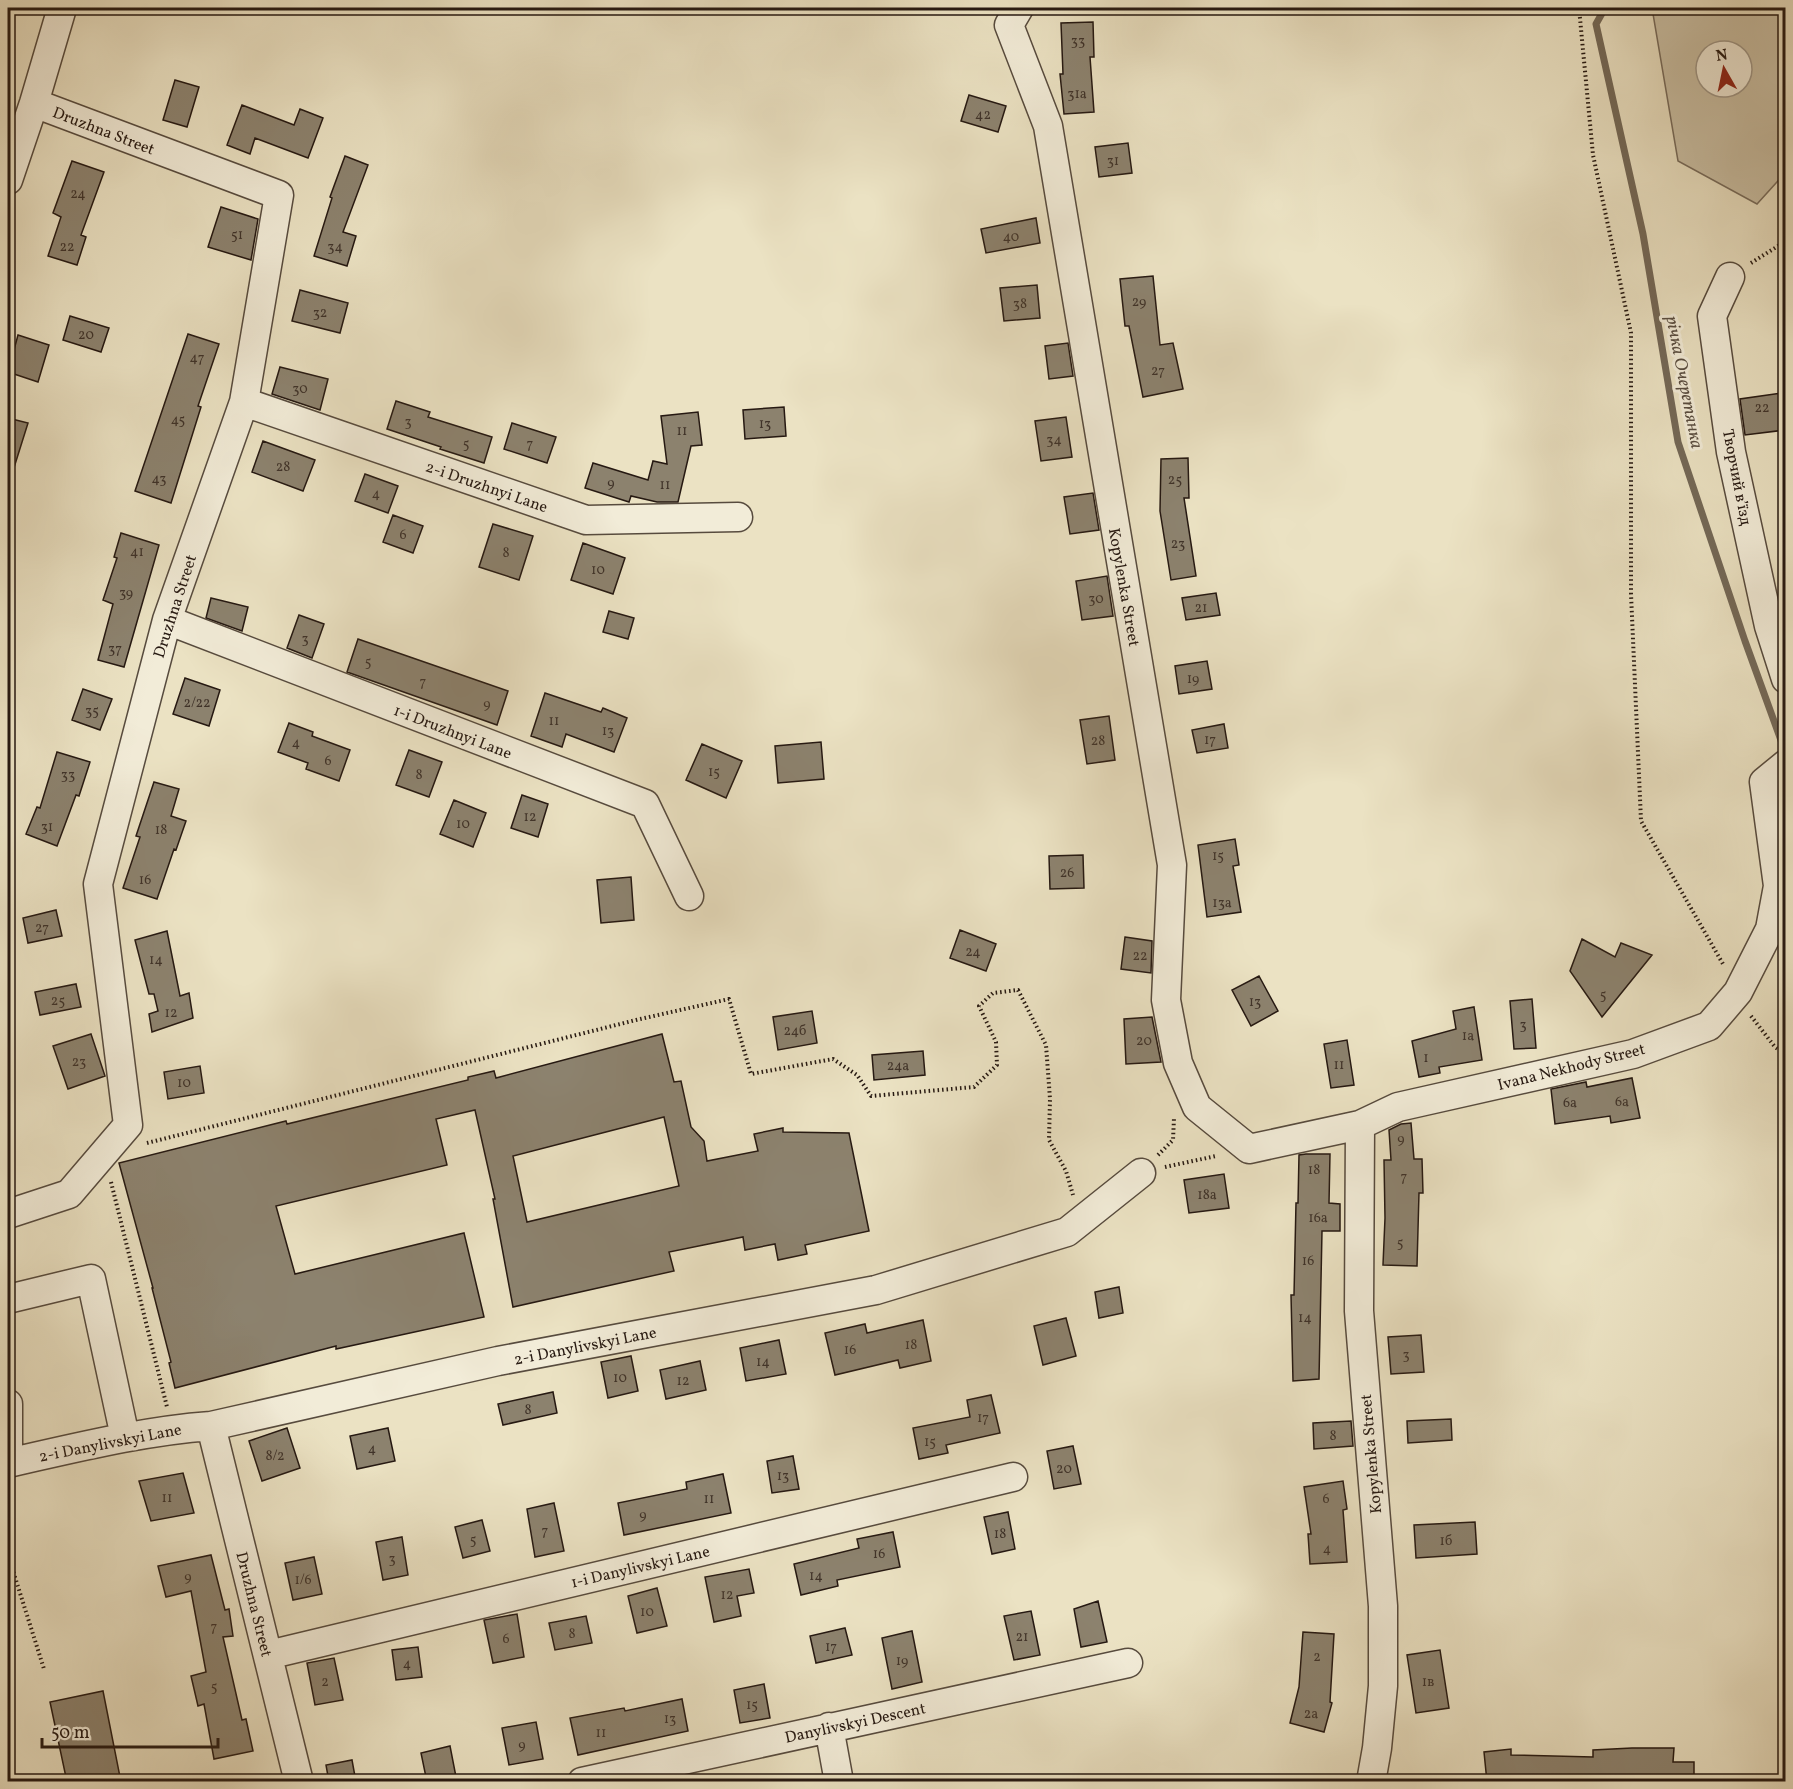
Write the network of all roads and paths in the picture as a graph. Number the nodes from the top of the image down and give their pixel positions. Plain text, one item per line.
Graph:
1 (62, 8) edge
2 (1019, 8) edge
3 (1579, 8) edge
4 (34, 103) junction
5 (8, 180) edge
6 (1785, 241) edge
7 (1730, 277) joint
8 (244, 402) junction
9 (738, 517) dead end
10 (167, 620) junction
11 (1785, 679) edge
12 (1785, 764) edge
13 (689, 896) dead end
14 (1738, 992) junction
15 (1785, 1055) edge
16 (1175, 1107) dead end
17 (1360, 1125) junction
18 (146, 1144) dead end
19 (1249, 1149) junction
20 (104, 1153) junction
21 (1141, 1173) junction
22 (8, 1214) edge
23 (1081, 1221) junction
24 (8, 1299) edge
25 (8, 1404) edge
26 (211, 1426) junction
27 (172, 1429) junction
28 (124, 1437) junction
29 (8, 1462) edge
30 (1013, 1477) dead end
31 (8, 1555) edge
32 (268, 1654) junction
33 (1128, 1663) dead end
34 (44, 1669) dead end
35 (829, 1727) junction
36 (599, 1780) edge
37 (299, 1782) edge
38 (839, 1782) edge
39 (1371, 1782) edge

1 - 4 street
2 - 19 street, Kopylenka Street
3 - 14 path
4 - 5 street
4 - 8 street, Druzhna Street
6 - 7 path
7 - 11 street, Творчий в’їзд
8 - 9 street, 2-i Druzhnyi Lane
8 - 10 street, Druzhna Street
10 - 13 street, 1-i Druzhnyi Lane
10 - 20 street, Druzhna Street
12 - 14 street, Ivana Nekhody Street
14 - 15 path
14 - 17 street, Ivana Nekhody Street
16 - 21 path
17 - 19 street
17 - 39 street, Kopylenka Street
18 - 23 path
19 - 21 path
20 - 22 street, Druzhna Street
20 - 27 path
21 - 23 street, 2-i Danylivskyi Lane
23 - 26 street, 2-i Danylivskyi Lane
24 - 28 street
25 - 29 street
26 - 27 street, 2-i Danylivskyi Lane
26 - 32 street, Druzhna Street
27 - 28 street, 2-i Danylivskyi Lane
28 - 29 street, 2-i Danylivskyi Lane
30 - 32 street, 1-i Danylivskyi Lane
31 - 34 path
32 - 37 street, Druzhna Street
33 - 35 street, Danylivskyi Descent
35 - 36 street, Danylivskyi Descent
35 - 38 street

